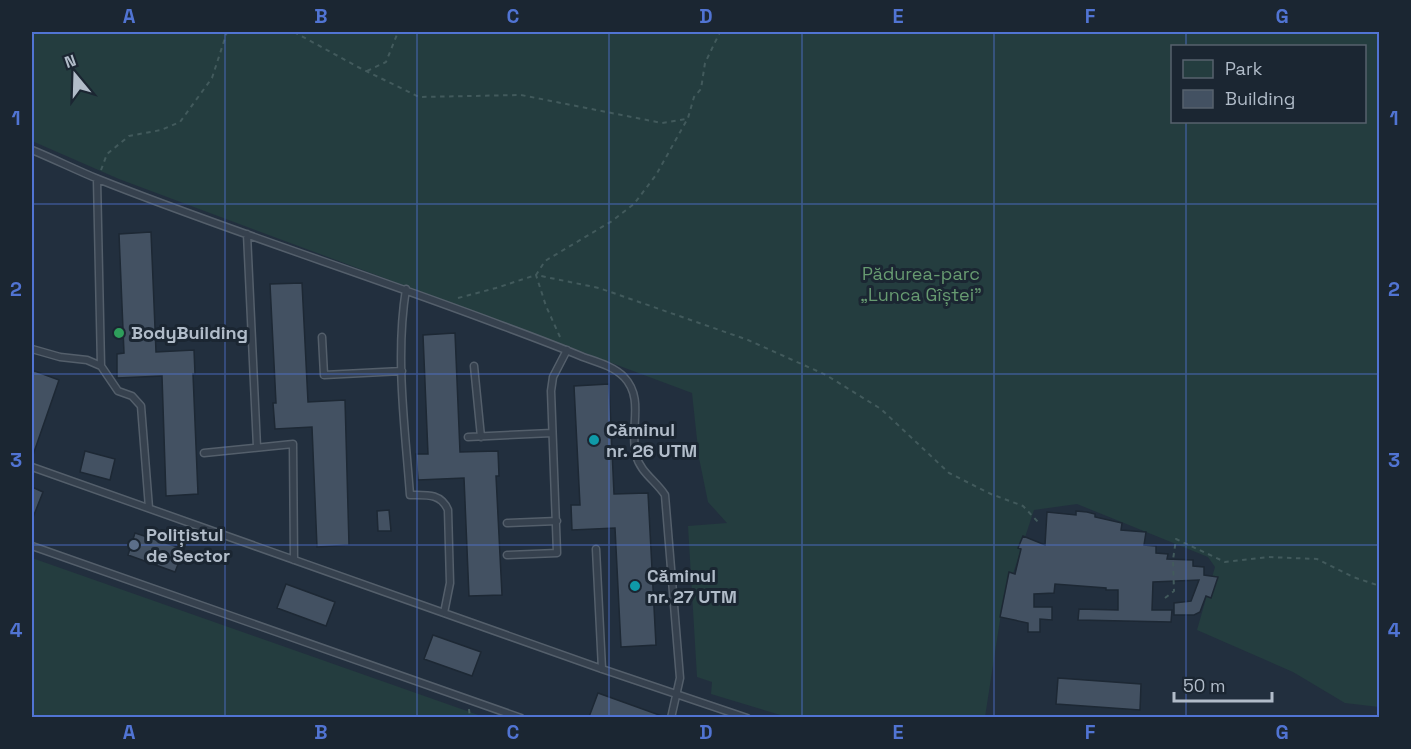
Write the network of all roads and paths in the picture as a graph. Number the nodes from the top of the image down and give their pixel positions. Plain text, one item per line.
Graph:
1 (226, 32) edge
2 (294, 32) edge
3 (398, 32) edge
4 (720, 32) edge
5 (367, 71) junction
6 (687, 118) junction
7 (32, 150) edge
8 (97, 179) junction
9 (247, 234) junction
10 (536, 275) junction
11 (406, 289) junction
12 (450, 297) dead end
13 (322, 337) dead end
14 (32, 349) edge
15 (567, 350) junction
16 (101, 366) junction
17 (474, 366) dead end
18 (402, 371) junction
19 (552, 433) junction
20 (468, 437) dead end
21 (481, 437) junction
22 (258, 447) junction
23 (204, 453) dead end
24 (32, 467) edge
25 (149, 508) junction
26 (557, 521) junction
27 (507, 523) dead end
28 (1039, 523) dead end
29 (32, 546) edge
30 (596, 549) dead end
31 (507, 555) dead end
32 (294, 560) junction
33 (1380, 586) edge
34 (1165, 598) dead end
35 (444, 613) junction
36 (602, 669) junction
37 (678, 695) junction
38 (522, 717) edge
39 (671, 717) edge
40 (747, 717) edge

1 - 8 path
2 - 5 path
3 - 5 path
4 - 6 path
5 - 6 path
6 - 10 path
7 - 8 lane
8 - 9 lane
8 - 16 lane
9 - 11 lane
9 - 22 lane
10 - 12 path
10 - 15 path
10 - 28 path
11 - 15 lane
11 - 18 lane
13 - 18 lane
14 - 16 lane
15 - 19 lane
15 - 37 lane
16 - 25 lane
17 - 21 lane
18 - 35 lane
19 - 21 lane
19 - 26 lane
20 - 21 lane
22 - 23 lane
22 - 32 lane
24 - 25 lane
25 - 32 lane
26 - 27 lane
26 - 31 lane
29 - 38 lane
30 - 36 lane
32 - 35 lane
33 - 34 path
35 - 36 lane
36 - 37 lane
37 - 39 lane
37 - 40 lane

